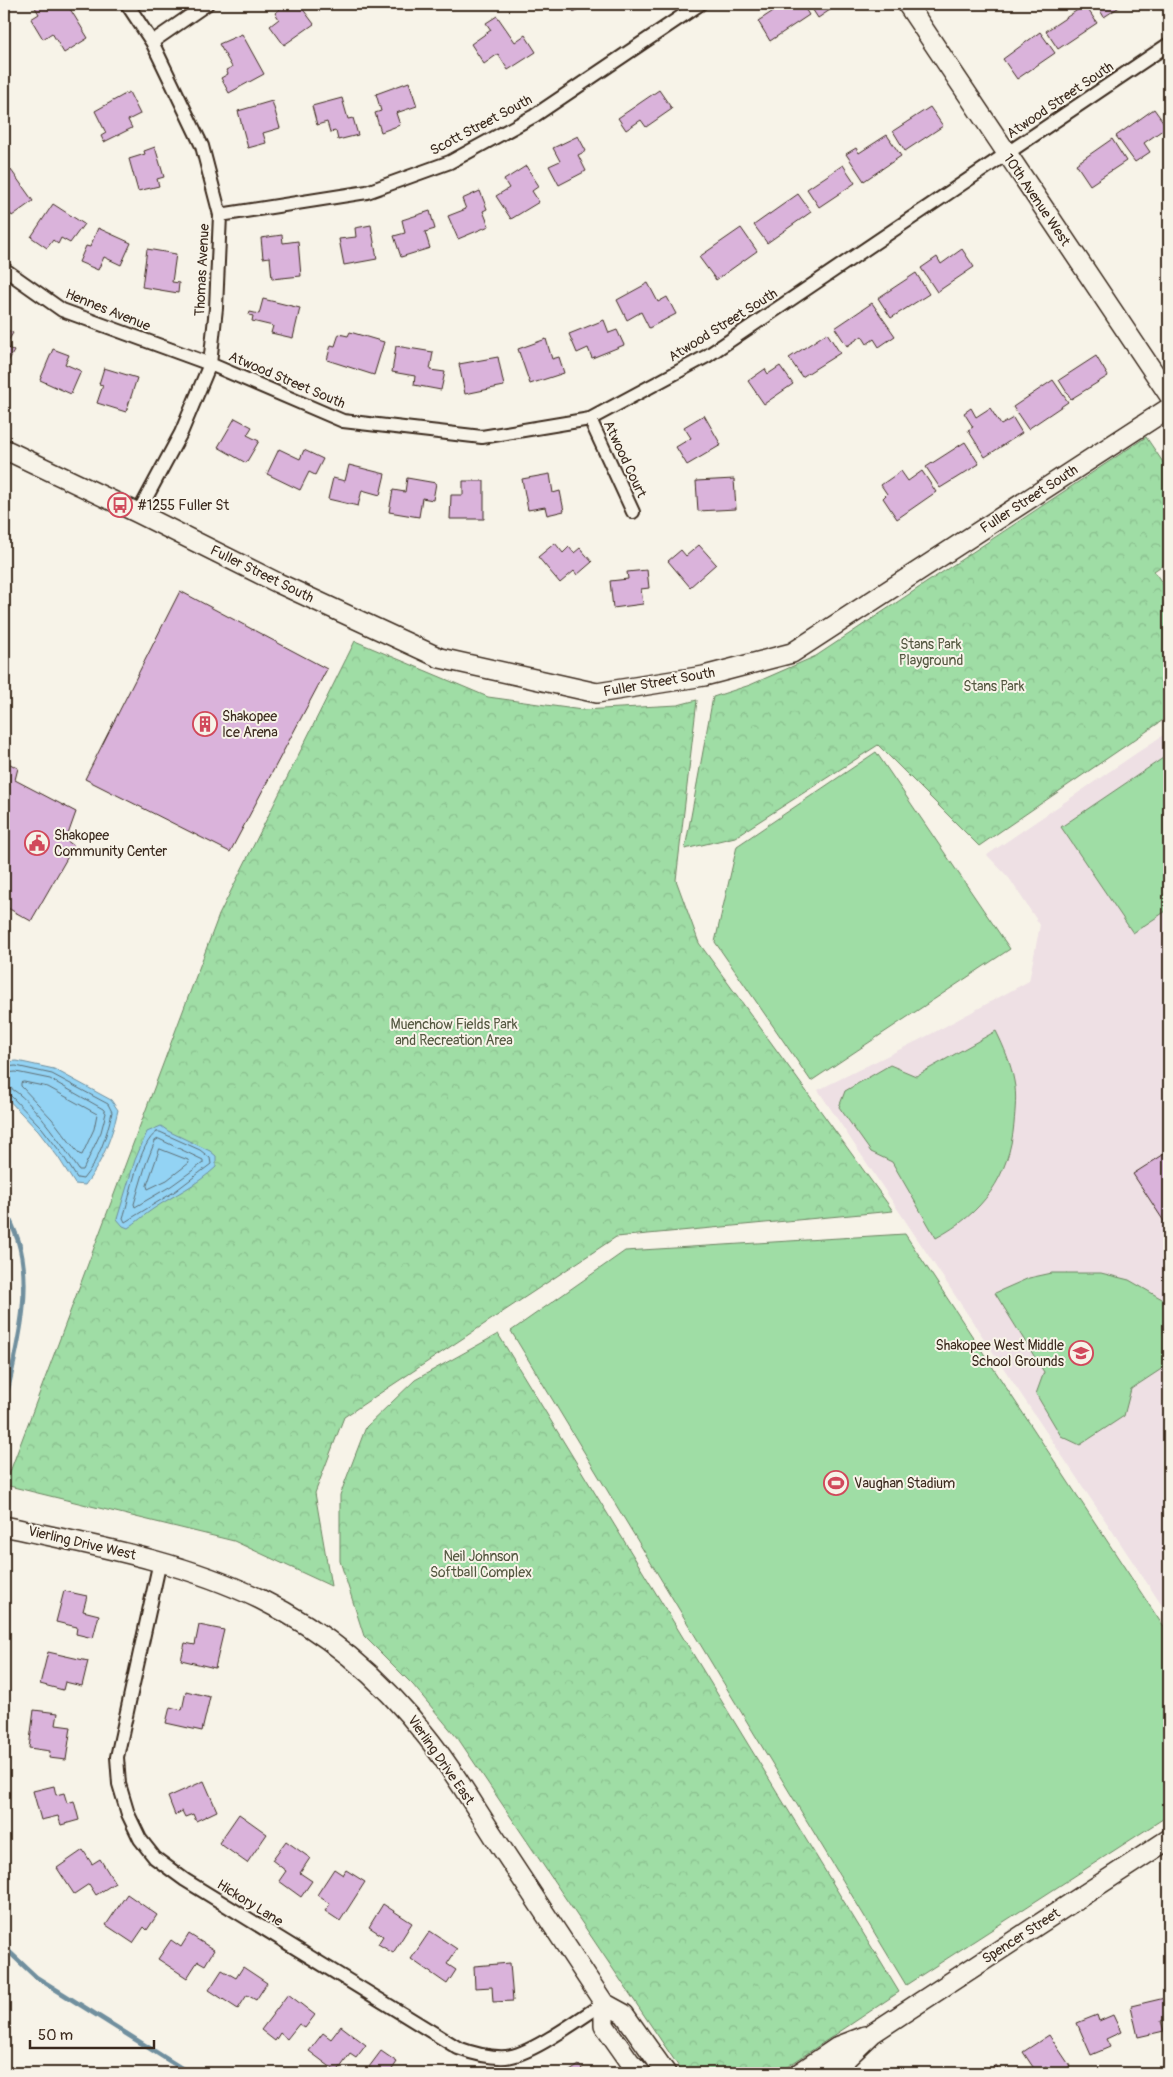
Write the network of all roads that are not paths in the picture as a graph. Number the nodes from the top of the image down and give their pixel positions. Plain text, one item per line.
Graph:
1 (127, 4) edge
2 (207, 4) edge
3 (700, 4) edge
4 (906, 4) edge
5 (152, 42) junction
6 (1169, 44) edge
7 (1007, 154) junction
8 (220, 215) junction
9 (4, 269) edge
10 (210, 364) junction
11 (1169, 395) edge
12 (1169, 408) edge
13 (590, 418) junction
14 (4, 450) edge
15 (138, 512) junction
16 (633, 512) dead end
17 (4, 1526) edge
18 (160, 1561) junction
19 (1169, 1838) edge
20 (604, 2003) junction
21 (873, 2033) junction
22 (641, 2073) edge
23 (666, 2073) edge
24 (799, 2073) edge
25 (825, 2073) edge

1 - 5 street, Thomas Avenue
2 - 5 street
3 - 8 street, Scott Street South
4 - 7 street, 10th Avenue West
5 - 8 street, Thomas Avenue
6 - 7 street, Atwood Street South
7 - 11 street, 10th Avenue West
7 - 13 street, Atwood Street South
8 - 10 street, Thomas Avenue
9 - 10 street, Hennes Avenue
10 - 13 street, Atwood Street South
10 - 15 street, Thomas Avenue
12 - 15 street, Fuller Street South
13 - 16 street, Atwood Court
14 - 15 street, Fuller Street South
17 - 18 street, Vierling Drive West
18 - 20 street, Vierling Drive East
18 - 20 street, Hickory Lane
19 - 21 street, Spencer Street
20 - 22 street, Vierling Drive East
20 - 23 street, Vierling Drive East
21 - 24 street, Spencer Street
21 - 25 street, Spencer Street

